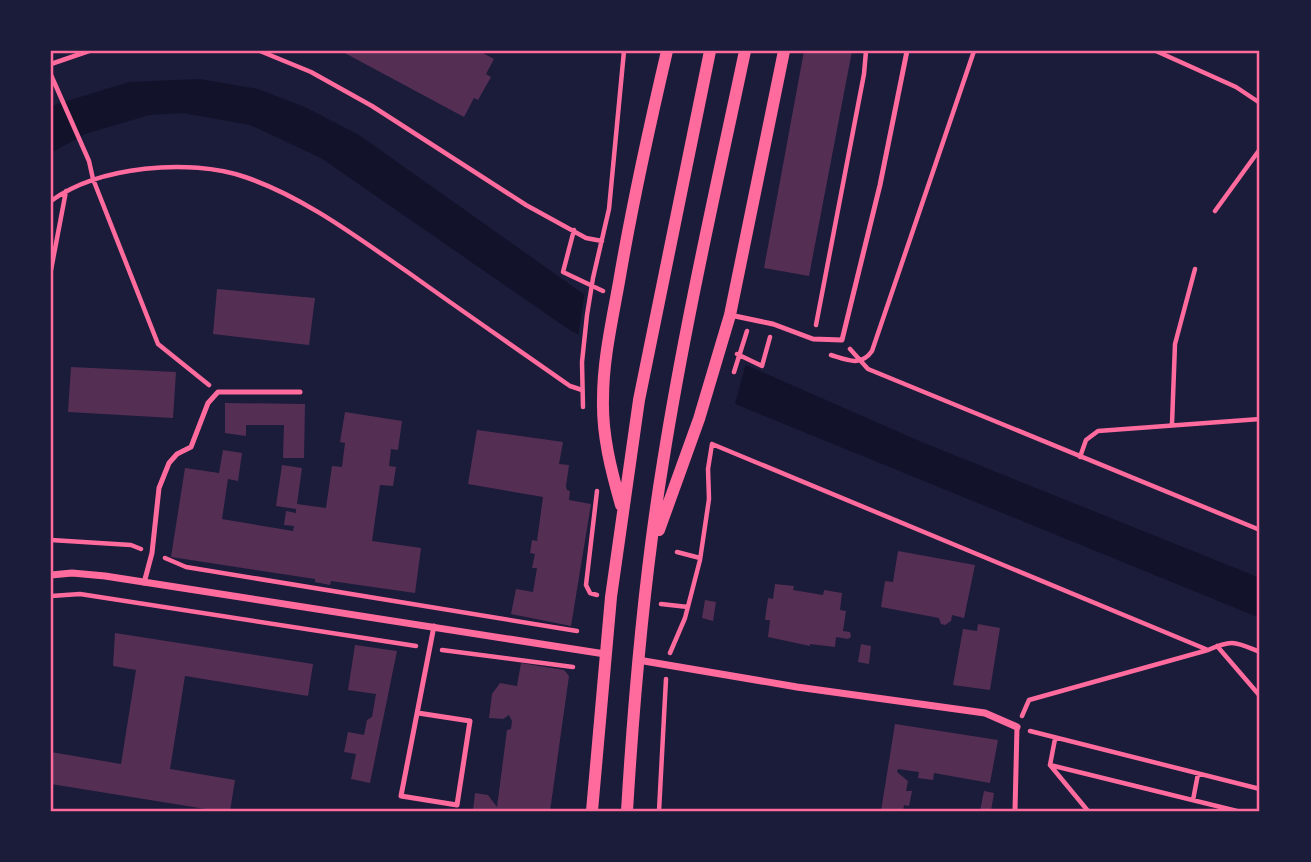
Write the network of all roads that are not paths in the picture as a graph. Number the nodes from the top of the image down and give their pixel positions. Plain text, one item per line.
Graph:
1 (667, 51) edge
2 (710, 51) edge
3 (745, 51) edge
4 (784, 51) edge
5 (907, 51) edge
6 (730, 315) junction
7 (300, 392) dead end
8 (623, 512) junction
9 (651, 551) junction
10 (51, 575) edge
11 (144, 583) junction
12 (434, 626) junction
13 (605, 654) junction
14 (638, 660) junction
15 (418, 713) junction
16 (1017, 727) joint
17 (592, 811) edge
18 (627, 811) edge
19 (1015, 811) edge

1 - 8 street
2 - 8 street
3 - 9 street
4 - 6 street
5 - 6 lane
6 - 9 street
7 - 11 lane
8 - 13 street
9 - 14 street
10 - 11 street
11 - 12 street
12 - 13 street
12 - 15 lane
13 - 17 street
14 - 16 street
14 - 18 street
15 - 15 lane
16 - 19 lane

